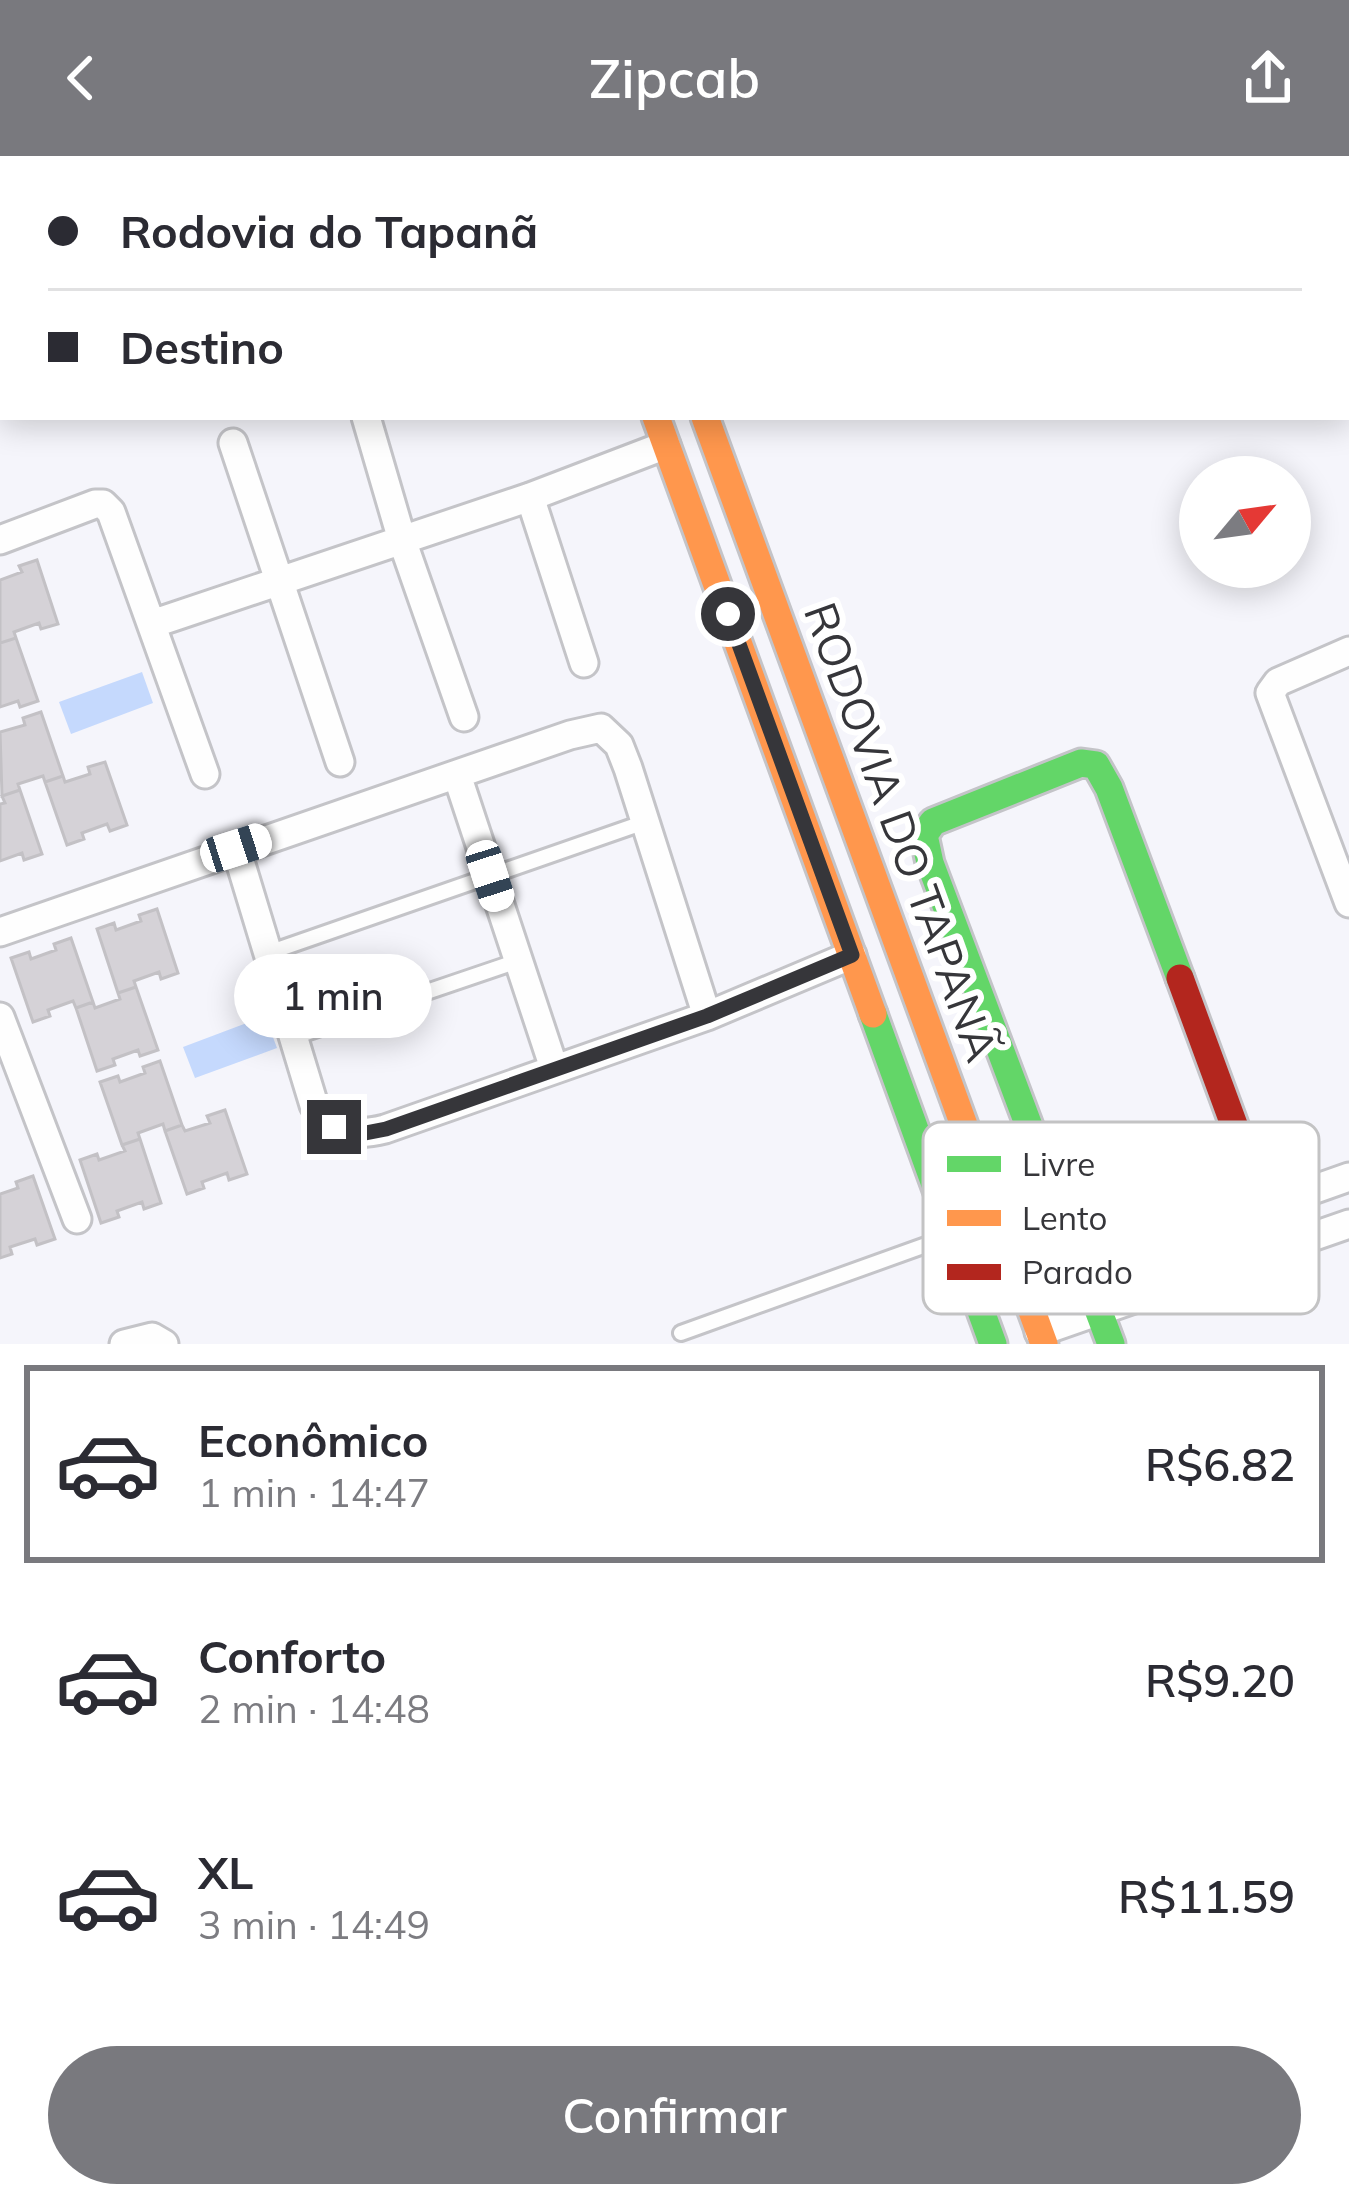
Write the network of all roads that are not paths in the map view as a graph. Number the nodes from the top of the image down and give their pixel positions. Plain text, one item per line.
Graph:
1 (366, 420) edge
2 (657, 420) edge
3 (714, 420) edge
4 (233, 443) dead end
5 (666, 445) junction
6 (530, 497) junction
7 (0, 540) edge
8 (402, 540) junction
9 (280, 583) junction
10 (152, 624) junction
11 (1349, 651) edge
12 (584, 663) dead end
13 (464, 717) dead end
14 (340, 762) dead end
15 (205, 774) dead end
16 (457, 775) junction
17 (645, 822) junction
18 (236, 848) junction
19 (490, 876) junction
20 (1349, 904) edge
21 (0, 932) edge
22 (268, 953) junction
23 (852, 955) junction
24 (518, 961) junction
25 (707, 1016) junction
26 (0, 1017) edge
27 (294, 1036) junction
28 (554, 1068) junction
29 (965, 1122) edge
30 (1029, 1122) edge
31 (1232, 1122) edge
32 (923, 1146) edge
33 (1349, 1177) edge
34 (1319, 1188) edge
35 (77, 1219) dead end
36 (1349, 1225) edge
37 (1319, 1235) edge
38 (923, 1247) edge
39 (983, 1314) edge
40 (1091, 1314) edge
41 (1101, 1314) edge
42 (682, 1333) dead end
43 (1041, 1338) edge
44 (993, 1344) edge
45 (1112, 1344) edge

1 - 8 street
2 - 5 main road, RODOVIA DO TAPANÃ
3 - 29 main road, RODOVIA DO TAPANÃ
4 - 9 street
5 - 6 street
5 - 23 main road, RODOVIA DO TAPANÃ
6 - 8 street
6 - 12 street
7 - 10 street
8 - 9 street
8 - 13 street
9 - 10 street
9 - 14 street
10 - 15 street
11 - 20 street
16 - 17 street
16 - 18 street
16 - 19 street
17 - 19 lane
17 - 25 street
18 - 21 street
18 - 22 street
19 - 22 lane
19 - 24 street
22 - 27 street
23 - 25 street
23 - 32 main road, RODOVIA DO TAPANÃ
24 - 27 lane
24 - 28 street
25 - 28 street
26 - 35 street
27 - 28 street
30 - 31 main road
33 - 34 street
36 - 37 street
38 - 42 lane
39 - 44 main road, RODOVIA DO TAPANÃ
40 - 43 street
41 - 45 main road

